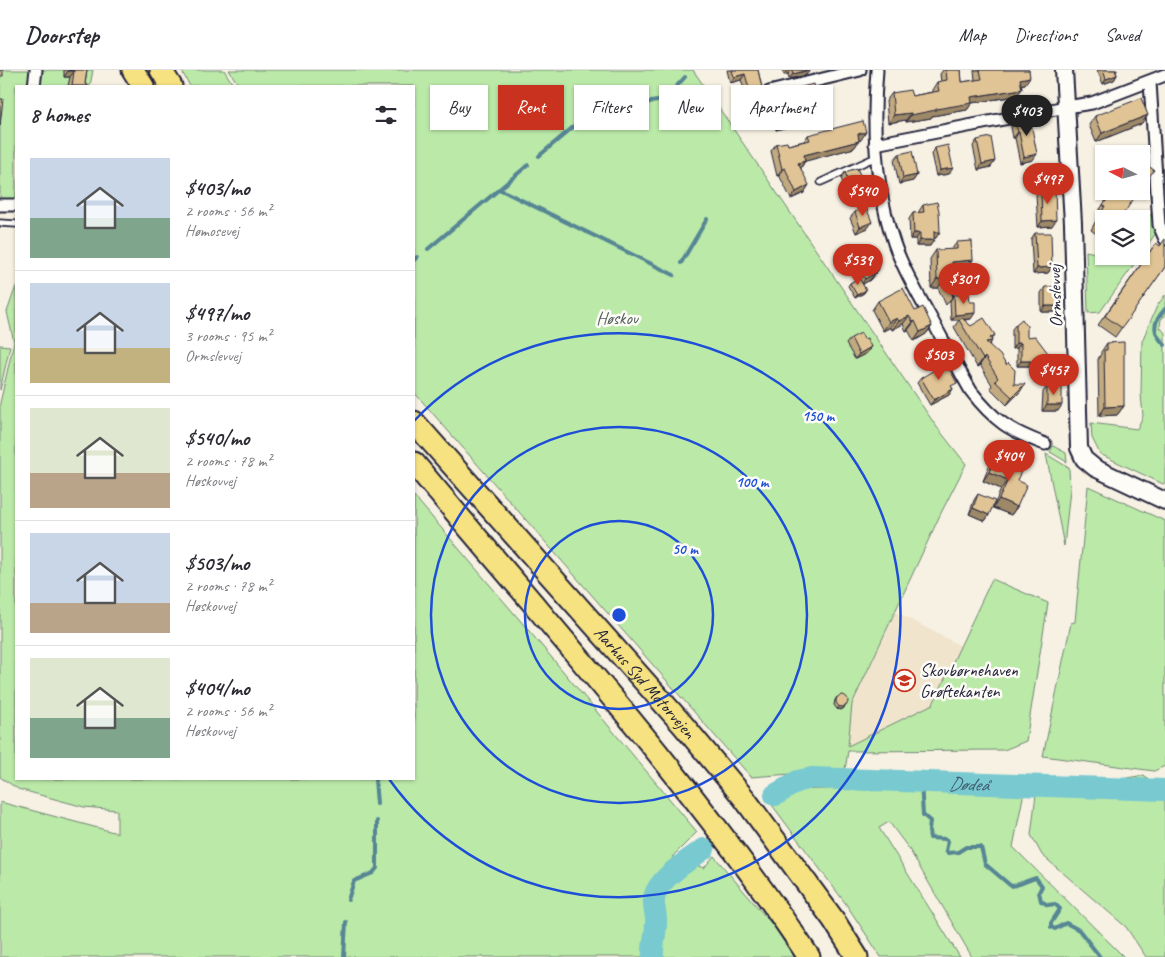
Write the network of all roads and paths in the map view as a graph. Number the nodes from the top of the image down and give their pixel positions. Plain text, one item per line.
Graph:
1 (36, 70) edge
2 (133, 70) edge
3 (161, 70) edge
4 (860, 70) edge
5 (877, 70) edge
6 (1064, 70) edge
7 (1165, 75) edge
8 (1150, 82) junction
9 (34, 85) edge
10 (142, 85) edge
11 (170, 85) edge
12 (798, 85) edge
13 (1066, 107) junction
14 (875, 144) junction
15 (876, 157) junction
16 (821, 182) dead end
17 (15, 205) edge
18 (0, 206) edge
19 (0, 223) edge
20 (15, 224) edge
21 (1165, 239) edge
22 (415, 423) edge
23 (1045, 444) dead end
24 (415, 464) edge
25 (1165, 501) edge
26 (809, 957) edge
27 (856, 957) edge

1 - 9 street
2 - 10 highway
3 - 11 highway
4 - 12 street
5 - 14 street
6 - 13 street, Ormslevvej
7 - 8 street
8 - 13 street
8 - 21 street
13 - 14 street
13 - 25 street, Ormslevvej
14 - 15 street
15 - 16 lane
15 - 23 street
17 - 18 street
19 - 20 lane
22 - 27 highway, Aarhus Syd Motorvejen
24 - 26 highway, Aarhus Syd Motorvejen

